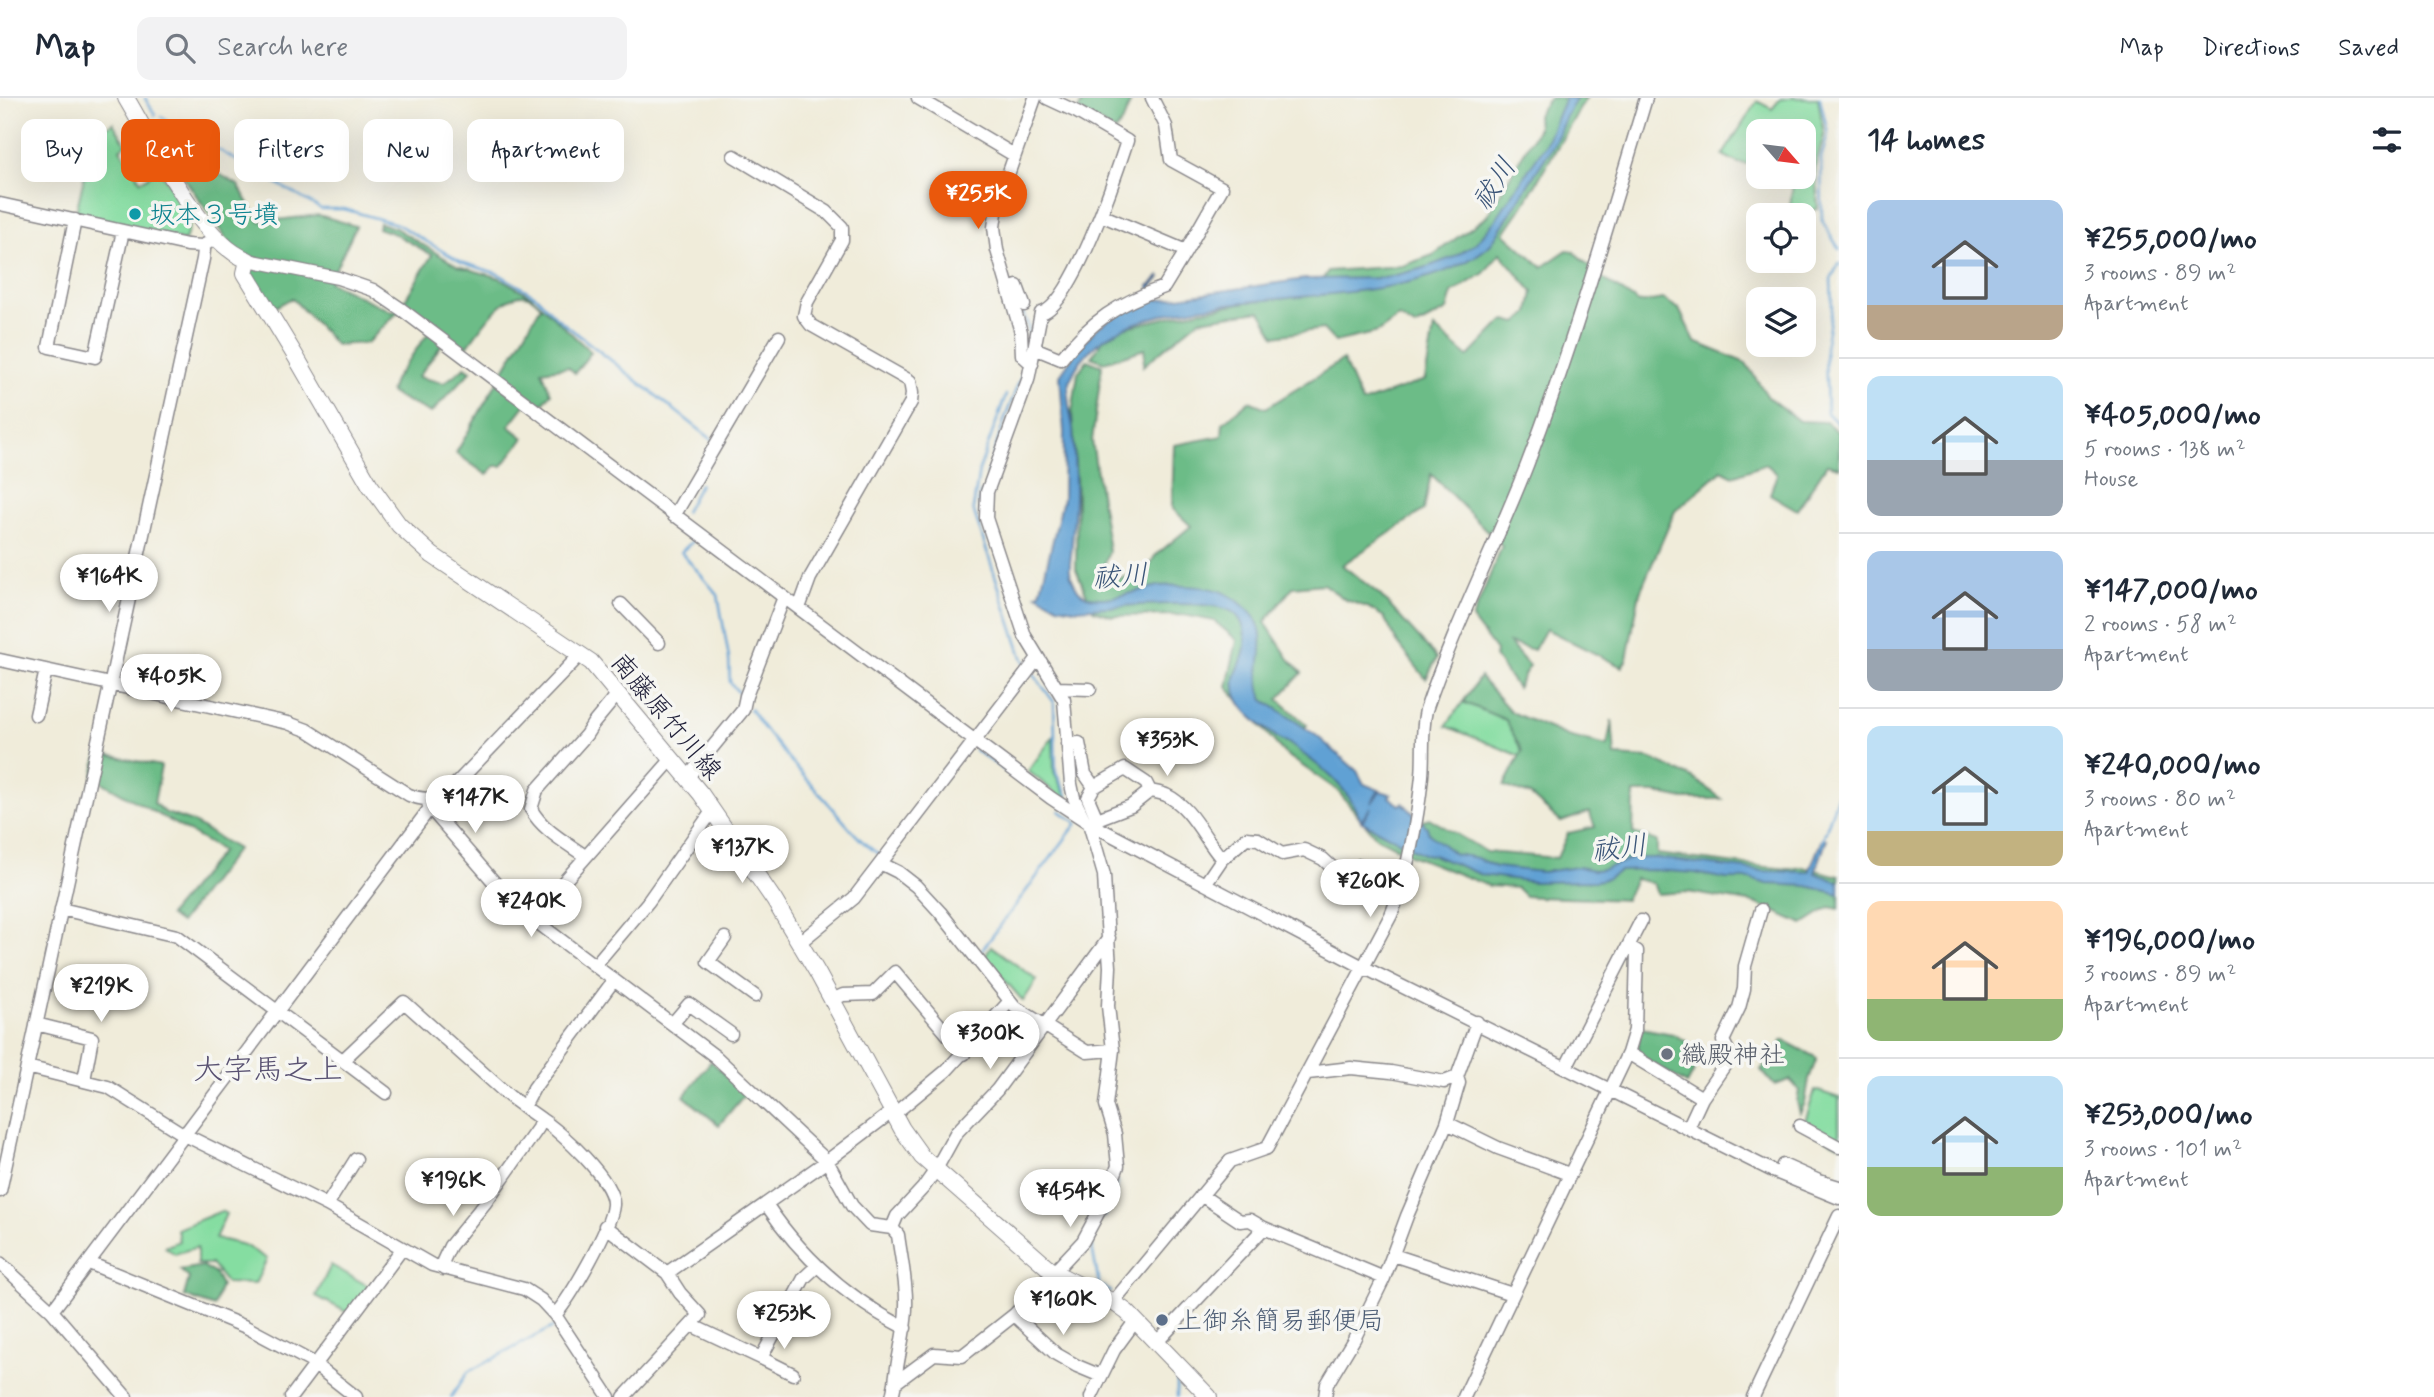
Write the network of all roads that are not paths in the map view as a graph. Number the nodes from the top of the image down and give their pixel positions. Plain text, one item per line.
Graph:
1 (126, 98) edge
2 (918, 98) edge
3 (1035, 98) edge
4 (1048, 98) edge
5 (1152, 98) edge
6 (1646, 98) edge
7 (1014, 155) junction
8 (734, 156) dead end
9 (0, 204) edge
10 (1101, 215) junction
11 (75, 220) junction
12 (123, 231) junction
13 (209, 242) junction
14 (1186, 251) junction
15 (248, 260) junction
16 (1019, 307) junction
17 (1041, 313) junction
18 (779, 337) dead end
19 (1034, 348) junction
20 (1027, 359) junction
21 (674, 516) junction
22 (784, 597) junction
23 (621, 604) dead end
24 (799, 608) junction
25 (659, 643) dead end
26 (582, 654) junction
27 (0, 660) edge
28 (1034, 663) junction
29 (46, 670) junction
30 (111, 684) junction
31 (1057, 688) junction
32 (1090, 688) dead end
33 (617, 695) junction
34 (36, 715) dead end
35 (975, 739) junction
36 (1067, 744) junction
37 (672, 759) junction
38 (688, 777) junction
39 (1094, 787) junction
40 (1150, 792) junction
41 (428, 804) junction
42 (713, 810) junction
43 (1090, 822) junction
44 (585, 856) junction
45 (1222, 859) junction
46 (881, 864) junction
47 (1402, 882) junction
48 (1205, 884) junction
49 (61, 909) junction
50 (1761, 910) dead end
51 (532, 919) junction
52 (1641, 921) dead end
53 (726, 938) dead end
54 (1109, 938) junction
55 (799, 943) junction
56 (1628, 946) junction
57 (595, 965) junction
58 (1363, 967) junction
59 (614, 980) junction
60 (755, 996) dead end
61 (832, 1000) junction
62 (1009, 1002) junction
63 (277, 1011) junction
64 (1476, 1022) junction
65 (673, 1023) junction
66 (36, 1024) junction
67 (1043, 1026) junction
68 (731, 1034) dead end
69 (1112, 1050) junction
70 (1628, 1053) junction
71 (964, 1054) junction
72 (344, 1059) junction
73 (27, 1067) junction
74 (1566, 1067) junction
75 (1308, 1073) junction
76 (1457, 1077) junction
77 (84, 1080) junction
78 (1609, 1088) junction
79 (386, 1093) dead end
80 (1702, 1098) junction
81 (524, 1107) junction
82 (894, 1113) junction
83 (541, 1119) junction
84 (1447, 1124) junction
85 (1800, 1126) dead end
86 (1688, 1128) junction
87 (183, 1134) junction
88 (1839, 1147) edge
89 (356, 1159) dead end
90 (827, 1161) junction
91 (1783, 1165) dead end
92 (935, 1171) junction
93 (1569, 1174) junction
94 (1839, 1187) edge
95 (0, 1191) edge
96 (1201, 1195) junction
97 (1839, 1198) edge
98 (327, 1205) junction
99 (768, 1206) junction
100 (1839, 1216) edge
101 (892, 1228) junction
102 (1264, 1228) junction
103 (608, 1229) junction
104 (402, 1249) junction
105 (1393, 1255) junction
106 (0, 1263) edge
107 (89, 1263) junction
108 (817, 1266) junction
109 (444, 1269) junction
110 (669, 1270) junction
111 (1053, 1272) junction
112 (1384, 1278) junction
113 (1512, 1294) junction
114 (1113, 1302) junction
115 (52, 1311) junction
116 (555, 1315) junction
117 (1014, 1315) junction
118 (1136, 1320) junction
119 (691, 1325) junction
120 (905, 1328) junction
121 (1157, 1342) junction
122 (761, 1358) junction
123 (315, 1366) junction
124 (793, 1374) dead end
125 (1101, 1376) junction
126 (895, 1382) junction
127 (1195, 1390) edge
128 (126, 1397) edge
129 (291, 1397) edge
130 (356, 1397) edge
131 (609, 1397) edge
132 (624, 1397) edge
133 (892, 1397) edge
134 (1091, 1397) edge
135 (1209, 1397) edge
136 (1325, 1397) edge
137 (1464, 1397) edge
138 (1753, 1397) edge

1 - 13 main road
2 - 7 street
3 - 7 street
4 - 10 street
5 - 14 street
6 - 47 street
7 - 16 street
8 - 24 street
9 - 11 street
10 - 14 street
10 - 17 street
11 - 12 street
11 - 12 street
12 - 13 street
13 - 15 main road
13 - 30 street
14 - 19 street
15 - 21 street
15 - 26 main road, 南藤原竹川線
16 - 17 street
16 - 20 street
17 - 19 street
18 - 21 street
19 - 20 street
20 - 28 street
21 - 22 street
22 - 24 street
22 - 38 street
23 - 25 street
24 - 35 street
26 - 33 main road, 南藤原竹川線
26 - 41 street
27 - 29 street
28 - 31 street
28 - 35 street
29 - 30 street
29 - 34 street
30 - 41 street
30 - 49 street
31 - 32 street
31 - 36 street
33 - 37 main road, 南藤原竹川線
33 - 44 street
35 - 43 street
35 - 46 street
36 - 39 street
36 - 43 street
37 - 38 main road, 南藤原竹川線
37 - 44 street
38 - 42 main road, 南藤原竹川線
39 - 40 street
39 - 43 street
40 - 43 street
40 - 45 street
41 - 51 street
41 - 63 street
42 - 55 main road, 南藤原竹川線
42 - 57 street
43 - 48 street
43 - 54 street
44 - 51 street
45 - 47 street
45 - 48 street
46 - 55 street
46 - 62 street
47 - 58 street
48 - 58 street
49 - 63 street
49 - 66 street
50 - 80 street
51 - 57 street
52 - 56 street
53 - 60 street
54 - 67 street
54 - 69 street
55 - 61 main road, 南藤原竹川線
56 - 70 street
56 - 74 street
57 - 59 street
58 - 64 street
58 - 75 street
59 - 65 street
59 - 81 street
61 - 71 street
61 - 82 main road, 南藤原竹川線
62 - 67 street
62 - 71 street
63 - 72 street
63 - 87 street
64 - 74 street
64 - 76 street
65 - 68 street
65 - 90 street
66 - 73 street
66 - 77 street
67 - 69 street
67 - 92 street
69 - 111 street
70 - 78 street
70 - 80 street
71 - 82 street
72 - 79 street
72 - 81 street
73 - 77 street
73 - 95 street
74 - 78 street
75 - 76 street
75 - 96 street
76 - 84 street
77 - 87 street
78 - 86 street
78 - 93 street
80 - 86 street
81 - 83 street
82 - 90 street
82 - 92 main road, 南藤原竹川線
83 - 103 street
83 - 109 street
84 - 93 street
84 - 105 street
85 - 88 street
86 - 97 street
87 - 98 street
87 - 107 street
89 - 98 street
90 - 99 street
90 - 101 street
91 - 94 street
92 - 101 street
92 - 111 main road, 南藤原竹川線
93 - 113 street
96 - 102 street
96 - 114 street
98 - 104 street
99 - 108 street
99 - 110 street
100 - 138 street
101 - 120 street
102 - 112 street
102 - 121 street
103 - 110 street
103 - 116 street
104 - 109 street
104 - 123 street
105 - 112 street
105 - 113 street
106 - 115 street
107 - 115 street
107 - 123 street
108 - 120 street
108 - 122 street
109 - 116 street
110 - 119 street
111 - 114 main road, 南藤原竹川線
111 - 117 street
112 - 136 street
113 - 137 street
114 - 118 main road, 南藤原竹川線
115 - 128 street
116 - 131 street
117 - 125 street
117 - 126 street
118 - 121 main road, 南藤原竹川線
118 - 125 street
119 - 122 street
119 - 132 street
120 - 126 street
121 - 127 main road, 南藤原竹川線
122 - 124 street
123 - 129 street
123 - 130 street
125 - 134 street
126 - 133 street
127 - 135 main road, 南藤原竹川線

